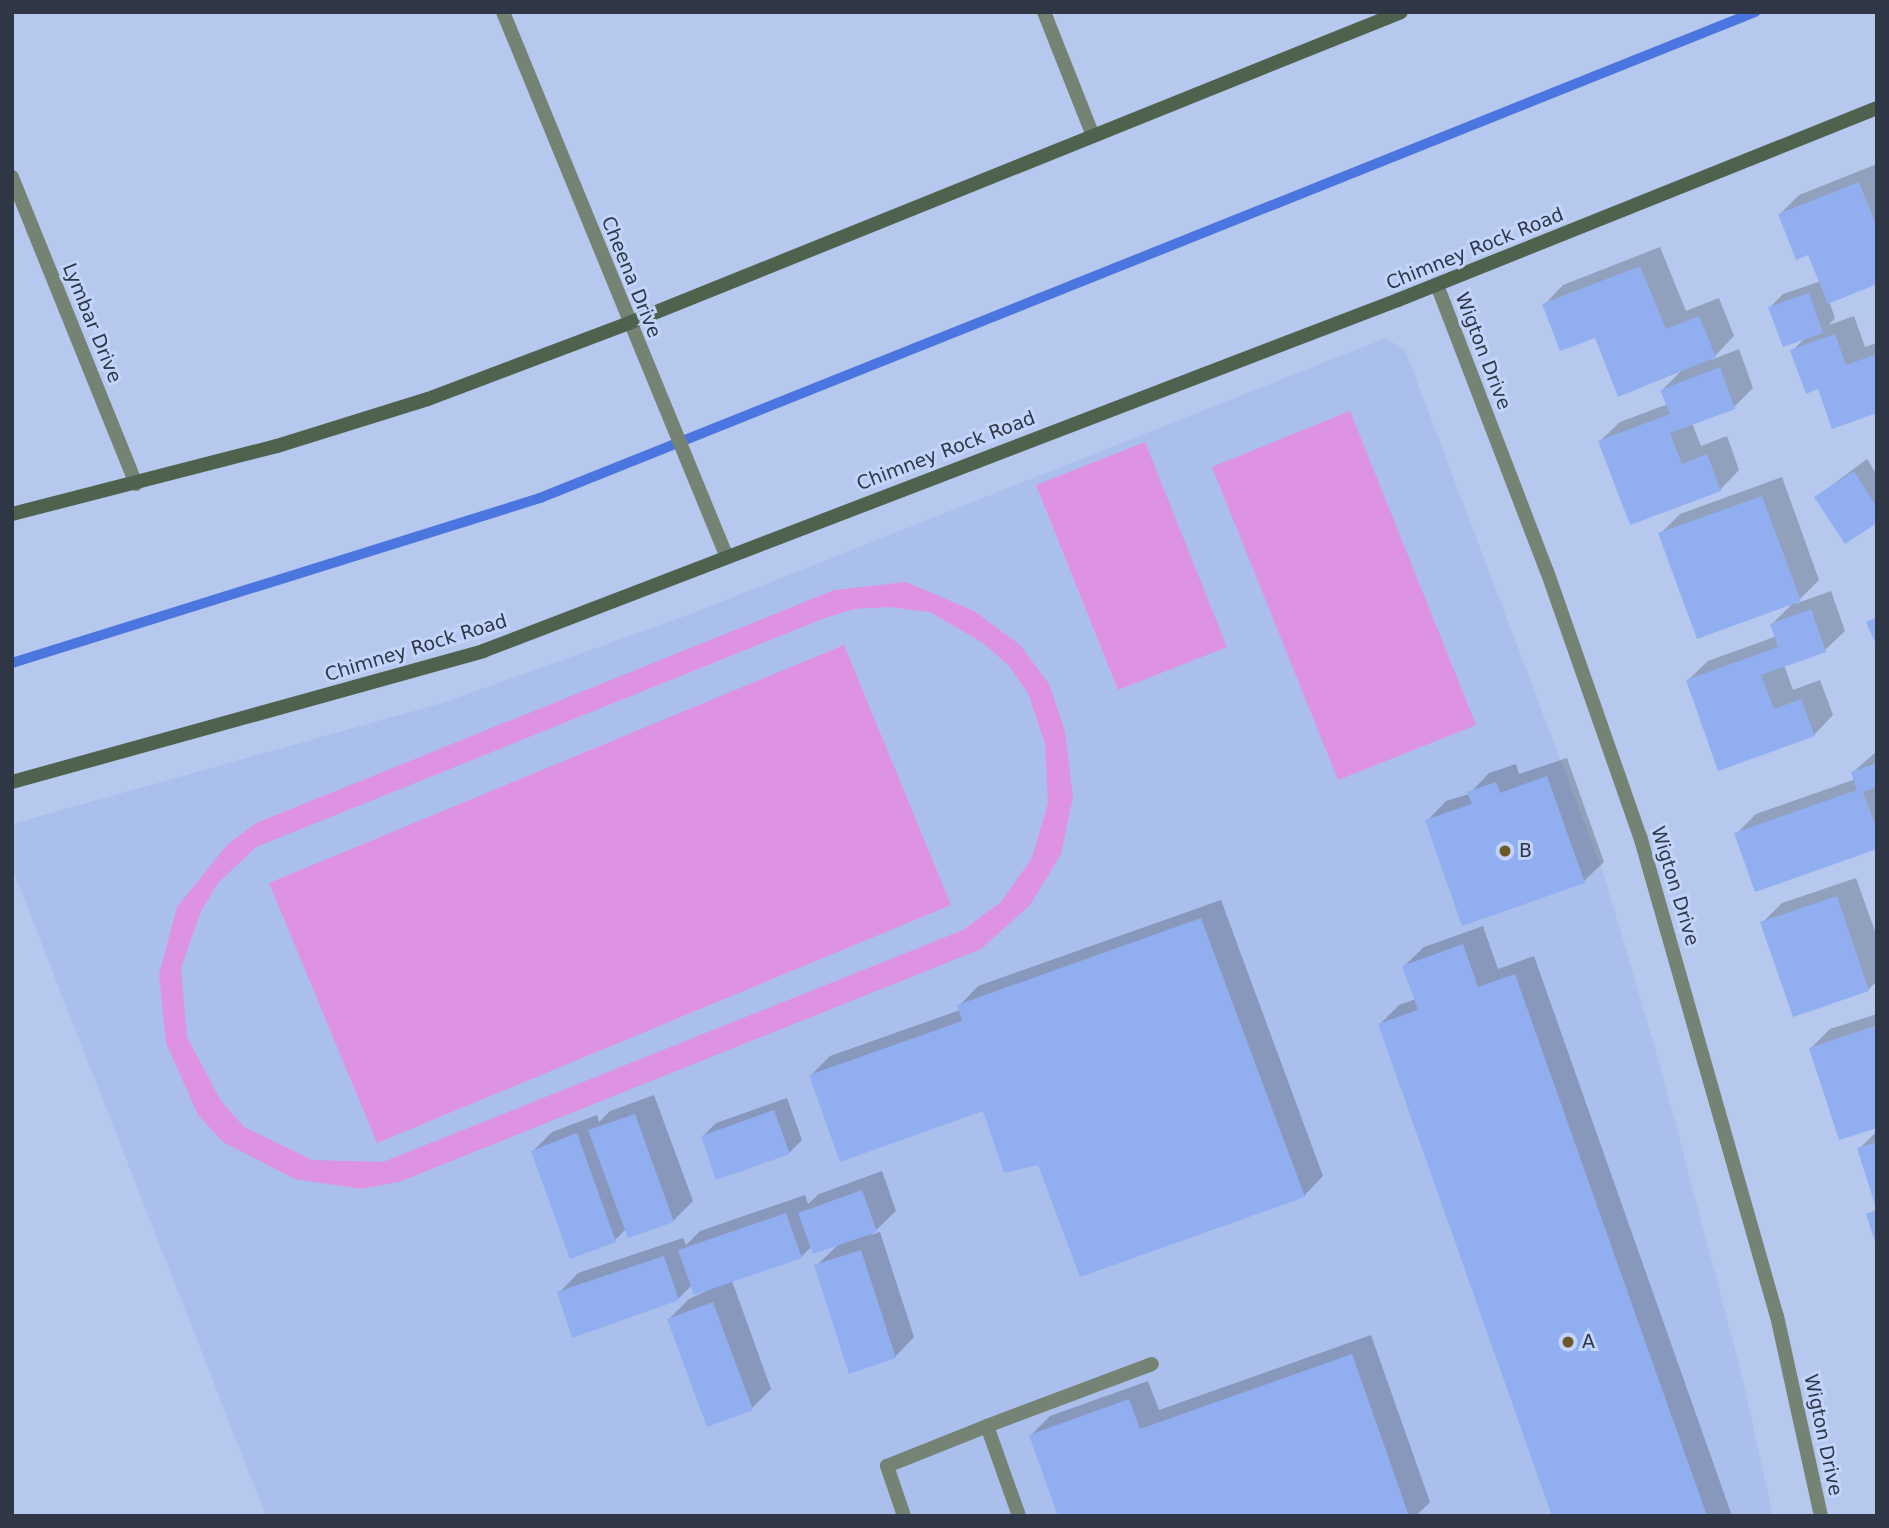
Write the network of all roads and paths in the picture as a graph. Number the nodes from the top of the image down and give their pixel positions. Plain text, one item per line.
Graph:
1 (503, 12) edge
2 (1044, 12) edge
3 (1401, 12) edge
4 (1877, 108) edge
5 (1092, 133) junction
6 (12, 177) edge
7 (1437, 285) junction
8 (629, 323) junction
9 (136, 484) junction
10 (12, 514) edge
11 (726, 555) junction
12 (12, 782) edge
13 (1152, 1364) dead end
14 (987, 1426) junction
15 (904, 1516) edge
16 (1019, 1516) edge
17 (1821, 1516) edge

1 - 8 street, Cheena Drive
2 - 5 street
3 - 5 main road
4 - 7 main road, Chimney Rock Road
5 - 8 main road
6 - 9 street, Lymbar Drive
7 - 11 main road, Chimney Rock Road
7 - 17 street, Wigton Drive
8 - 9 main road
8 - 11 street, Cheena Drive
9 - 10 main road
11 - 12 main road, Chimney Rock Road
13 - 14 street
14 - 15 street
14 - 16 street

